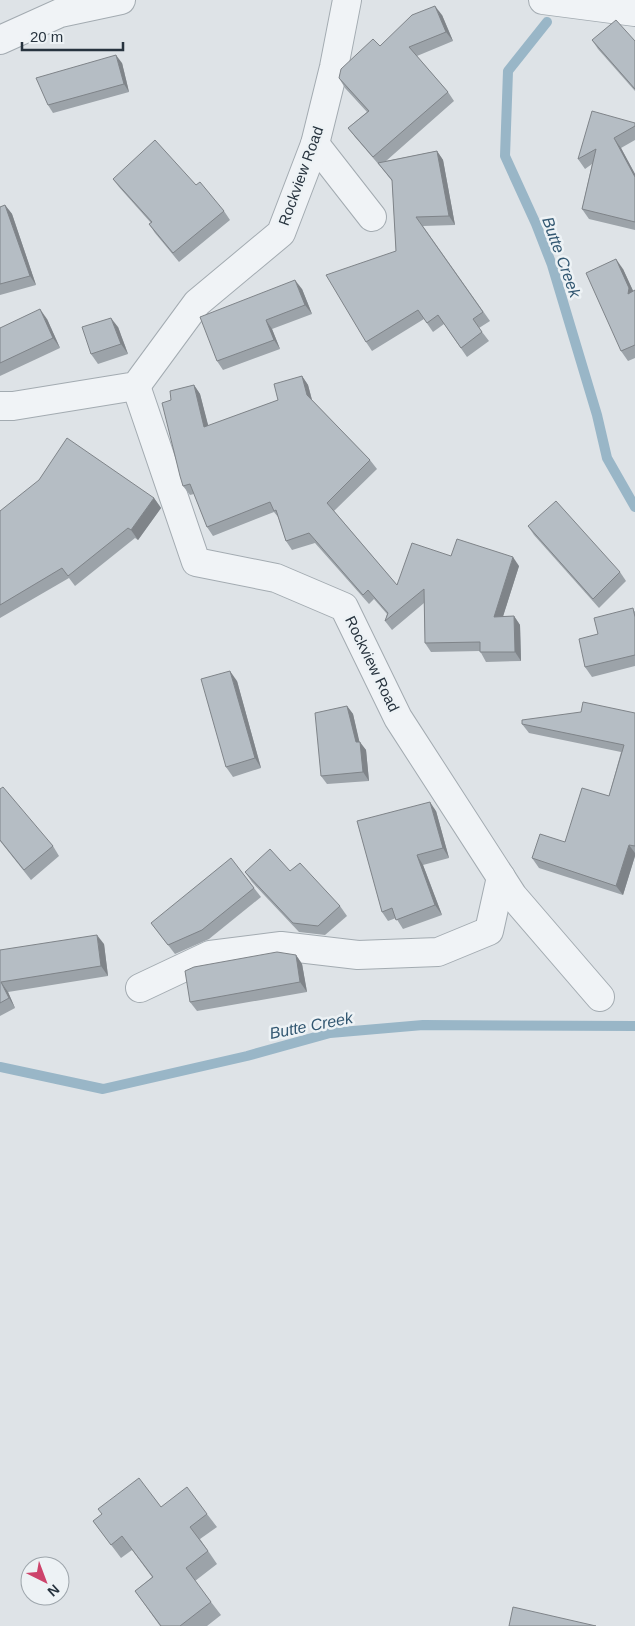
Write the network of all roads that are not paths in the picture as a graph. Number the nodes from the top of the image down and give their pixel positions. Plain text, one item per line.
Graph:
1 (121, 0) edge
2 (347, 0) edge
3 (543, 0) edge
4 (59, 7) edge
5 (635, 12) edge
6 (0, 40) edge
7 (315, 144) junction
8 (372, 217) dead end
9 (136, 386) junction
10 (0, 406) edge
11 (501, 878) junction
12 (140, 988) dead end
13 (600, 997) dead end

1 - 4 street
2 - 7 street, Rockview Road
3 - 5 street
4 - 6 street
7 - 8 street
7 - 9 street, Rockview Road
9 - 10 street
9 - 11 street, Rockview Road
11 - 12 street
11 - 13 street, Rockview Road

